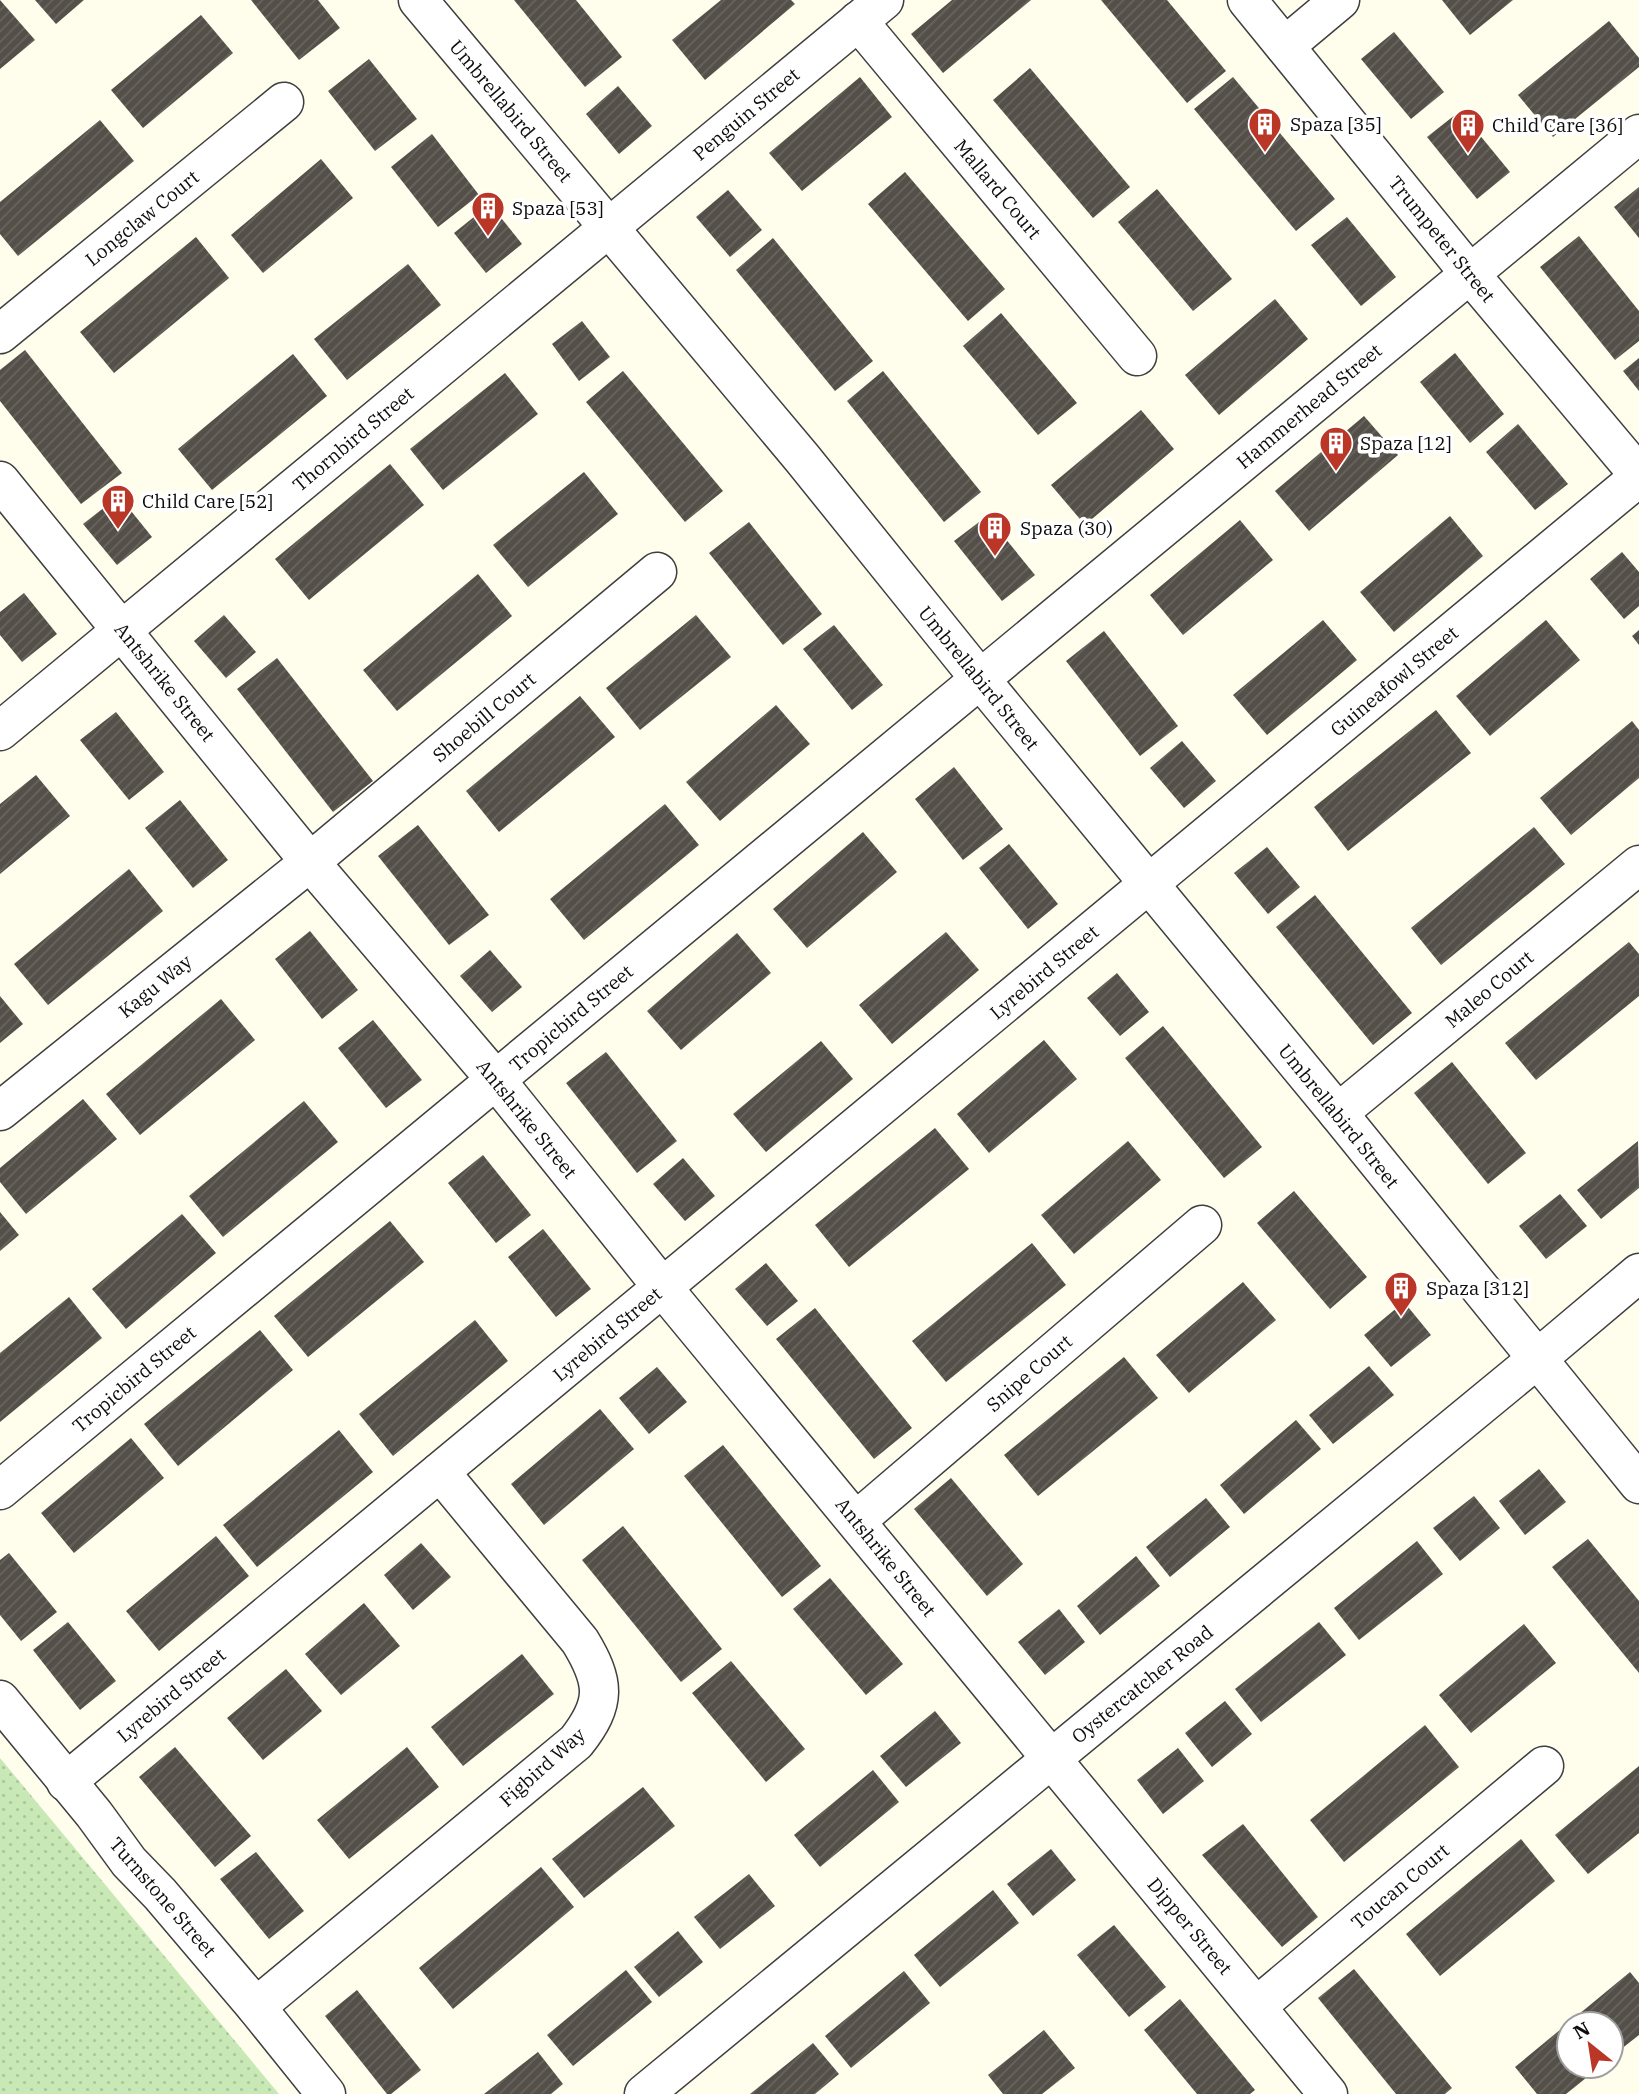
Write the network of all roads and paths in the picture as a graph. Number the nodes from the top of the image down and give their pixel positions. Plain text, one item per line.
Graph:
1 (418, 0) edge
2 (1247, 0) edge
3 (1340, 0) edge
4 (871, 10) edge
5 (1285, 46) junction
6 (284, 102) dead end
7 (1639, 134) edge
8 (609, 228) junction
9 (1470, 274) junction
10 (0, 334) edge
11 (1137, 356) dead end
12 (1639, 476) edge
13 (0, 481) edge
14 (657, 572) dead end
15 (123, 630) junction
16 (980, 679) junction
17 (0, 731) edge
18 (310, 862) junction
19 (1639, 865) edge
20 (1149, 885) junction
21 (496, 1080) junction
22 (0, 1111) edge
23 (1338, 1113) junction
24 (1202, 1225) dead end
25 (1639, 1273) edge
26 (663, 1288) junction
27 (1537, 1359) junction
28 (440, 1472) junction
29 (1639, 1484) edge
30 (0, 1490) edge
31 (856, 1521) junction
32 (0, 1700) edge
33 (1051, 1758) junction
34 (1544, 1766) dead end
35 (66, 1782) junction
36 (1257, 2006) junction
37 (256, 2007) junction
38 (326, 2094) edge
39 (644, 2094) edge
40 (1328, 2094) edge

1 - 8 street, Umbrellabird Street
2 - 5 street, Trumpeter Street
3 - 5 street
4 - 8 street, Penguin Street
4 - 11 street, Mallard Court
5 - 9 street, Trumpeter Street
6 - 10 street, Longclaw Court
7 - 9 street, Hammerhead Street
8 - 15 street, Thornbird Street
8 - 16 street, Umbrellabird Street
9 - 12 street, Trumpeter Street
9 - 16 street, Hammerhead Street
12 - 20 street, Guineafowl Street
13 - 15 street, Antshrike Street
14 - 18 street, Shoebill Court
15 - 17 street, Thornbird Street
15 - 18 street, Antshrike Street
16 - 20 street, Umbrellabird Street
16 - 21 street, Tropicbird Street
18 - 21 street, Antshrike Street
18 - 22 street, Kagu Way
19 - 23 street, Maleo Court
20 - 23 street, Umbrellabird Street
20 - 26 street, Lyrebird Street
21 - 26 street, Antshrike Street
21 - 30 street, Tropicbird Street
23 - 27 street, Umbrellabird Street
24 - 31 street, Snipe Court
25 - 27 street, Oystercatcher Road
26 - 28 street, Lyrebird Street
26 - 31 street, Antshrike Street
27 - 29 street, Umbrellabird Street
27 - 33 street, Oystercatcher Road
28 - 35 street, Lyrebird Street
28 - 37 street, Figbird Way
31 - 33 street, Antshrike Street
32 - 35 street, Turnstone Street
33 - 36 street, Dipper Street
33 - 39 street, Oystercatcher Road
34 - 36 street, Toucan Court
35 - 37 street, Turnstone Street
36 - 40 street, Dipper Street
37 - 38 street, Turnstone Street

